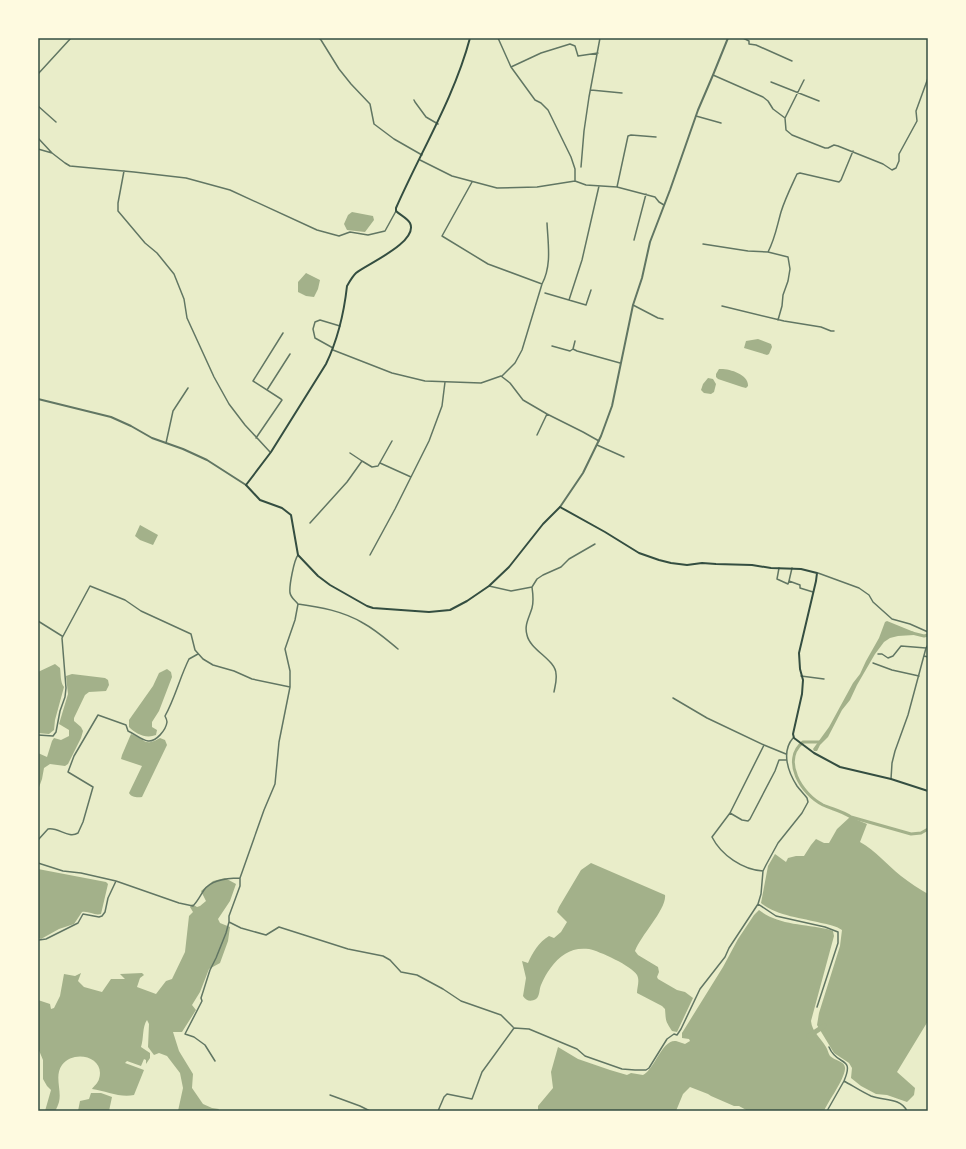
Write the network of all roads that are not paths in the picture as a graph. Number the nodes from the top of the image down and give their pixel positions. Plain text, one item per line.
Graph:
1 (71, 38) edge
2 (319, 38) edge
3 (470, 38) edge
4 (498, 38) edge
5 (600, 38) edge
6 (728, 38) edge
7 (744, 38) edge
8 (598, 54) junction
9 (792, 61) dead end
10 (511, 67) junction
11 (38, 74) edge
12 (713, 75) junction
13 (928, 78) edge
14 (804, 80) dead end
15 (771, 82) dead end
16 (591, 90) junction
17 (622, 92) dead end
18 (798, 93) junction
19 (414, 100) dead end
20 (819, 101) dead end
21 (38, 106) edge
22 (695, 116) junction
23 (785, 118) junction
24 (56, 122) dead end
25 (721, 123) dead end
26 (438, 124) junction
27 (656, 137) dead end
28 (38, 138) edge
29 (38, 149) edge
30 (52, 152) junction
31 (853, 152) junction
32 (422, 155) junction
33 (419, 160) junction
34 (581, 167) dead end
35 (124, 171) junction
36 (575, 181) junction
37 (473, 182) junction
38 (599, 186) junction
39 (617, 186) junction
40 (646, 194) junction
41 (664, 204) junction
42 (396, 211) junction
43 (547, 223) dead end
44 (634, 240) dead end
45 (703, 244) dead end
46 (768, 252) junction
47 (542, 284) junction
48 (591, 290) dead end
49 (545, 293) dead end
50 (569, 300) junction
51 (633, 305) junction
52 (722, 306) dead end
53 (663, 319) dead end
54 (778, 320) junction
55 (340, 326) junction
56 (834, 331) dead end
57 (283, 333) dead end
58 (575, 341) dead end
59 (552, 346) dead end
60 (333, 349) junction
61 (573, 349) junction
62 (290, 354) dead end
63 (620, 363) junction
64 (501, 376) junction
65 (445, 382) junction
66 (188, 388) dead end
67 (267, 390) junction
68 (38, 399) edge
69 (547, 414) junction
70 (537, 435) dead end
71 (256, 438) junction
72 (392, 441) dead end
73 (599, 442) junction
74 (166, 443) junction
75 (597, 445) junction
76 (271, 452) junction
77 (350, 453) dead end
78 (624, 457) dead end
79 (362, 461) junction
80 (380, 463) junction
81 (411, 477) junction
82 (246, 485) junction
83 (560, 507) junction
84 (310, 523) dead end
85 (595, 544) dead end
86 (298, 555) junction
87 (370, 555) dead end
88 (779, 568) junction
89 (792, 568) junction
90 (817, 573) junction
91 (789, 581) junction
92 (489, 586) junction
93 (532, 587) junction
94 (813, 592) junction
95 (298, 604) junction
96 (38, 621) edge
97 (928, 632) edge
98 (63, 636) junction
99 (928, 645) edge
100 (926, 648) junction
101 (398, 650) dead end
102 (199, 654) junction
103 (878, 654) dead end
104 (924, 656) junction
105 (928, 657) edge
106 (873, 663) dead end
107 (801, 676) junction
108 (919, 676) junction
109 (824, 679) dead end
110 (290, 687) junction
111 (554, 692) dead end
112 (673, 698) dead end
113 (38, 735) edge
114 (795, 739) junction
115 (764, 745) junction
116 (786, 754) junction
117 (786, 760) junction
118 (891, 779) junction
119 (928, 791) edge
120 (730, 813) junction
121 (38, 840) edge
122 (38, 862) edge
123 (763, 871) junction
124 (240, 878) junction
125 (116, 881) junction
126 (758, 904) junction
127 (229, 922) junction
128 (39, 940) dead end
129 (817, 1007) dead end
130 (514, 1028) junction
131 (829, 1047) dead end
132 (216, 1061) dead end
133 (844, 1081) junction
134 (330, 1095) dead end
135 (370, 1111) edge
136 (438, 1111) edge
137 (826, 1111) edge
138 (907, 1111) edge

1 - 11 street
2 - 32 street
3 - 26 main road
4 - 10 street
5 - 8 street
6 - 12 street
7 - 9 street
8 - 10 street
8 - 16 street
10 - 36 street
12 - 22 street
12 - 23 street
13 - 31 street
14 - 18 street
15 - 18 street
16 - 17 street
16 - 34 street
18 - 20 street
18 - 23 street
19 - 26 street
21 - 24 street
22 - 25 street
22 - 41 street
23 - 31 street
26 - 32 main road
27 - 39 street
28 - 30 street
29 - 30 street
30 - 35 street
31 - 46 street
32 - 33 main road
33 - 37 street
33 - 42 main road
35 - 42 street
35 - 71 street
36 - 37 street
36 - 38 street
37 - 47 street
38 - 39 street
38 - 50 street
39 - 40 street
40 - 41 street
40 - 44 street
41 - 51 street
42 - 55 main road
43 - 47 street
45 - 46 street
46 - 54 street
47 - 64 street
48 - 50 street
49 - 50 street
51 - 53 street
51 - 63 street
52 - 54 street
54 - 56 street
55 - 60 main road
55 - 60 street
57 - 67 street
58 - 61 street
59 - 61 street
60 - 65 street
60 - 76 main road
61 - 63 street
62 - 67 street
63 - 73 street
64 - 65 street
64 - 69 street
65 - 81 street
66 - 74 street
67 - 71 street
68 - 74 street
69 - 70 street
69 - 73 street
71 - 76 street
72 - 80 street
73 - 75 street
74 - 82 street
75 - 78 street
75 - 83 street
76 - 82 main road
77 - 79 street
79 - 80 street
79 - 84 street
80 - 81 street
81 - 87 street
82 - 86 main road
83 - 88 main road
83 - 92 main road
85 - 93 street
86 - 92 main road
86 - 95 street
88 - 89 main road
88 - 91 street
89 - 90 main road
89 - 91 street
90 - 94 main road
90 - 97 street
91 - 94 street
92 - 93 street
93 - 111 street
94 - 107 main road
95 - 101 street
95 - 110 street
96 - 98 street
98 - 102 street
98 - 113 street
99 - 100 street
100 - 103 street
100 - 104 street
102 - 110 street
102 - 121 street
104 - 105 street
104 - 108 street
106 - 108 street
107 - 109 street
107 - 114 main road
108 - 118 street
110 - 124 street
112 - 115 street
114 - 116 street
114 - 118 main road
115 - 116 street
115 - 120 street
116 - 117 street
117 - 120 street
117 - 123 street
118 - 119 main road
120 - 123 street
122 - 125 street
123 - 126 street
124 - 125 street
124 - 127 street
125 - 128 street
126 - 129 street
126 - 130 street
127 - 130 street
127 - 132 street
130 - 136 street
131 - 133 street
133 - 137 street
133 - 138 street
134 - 135 street

